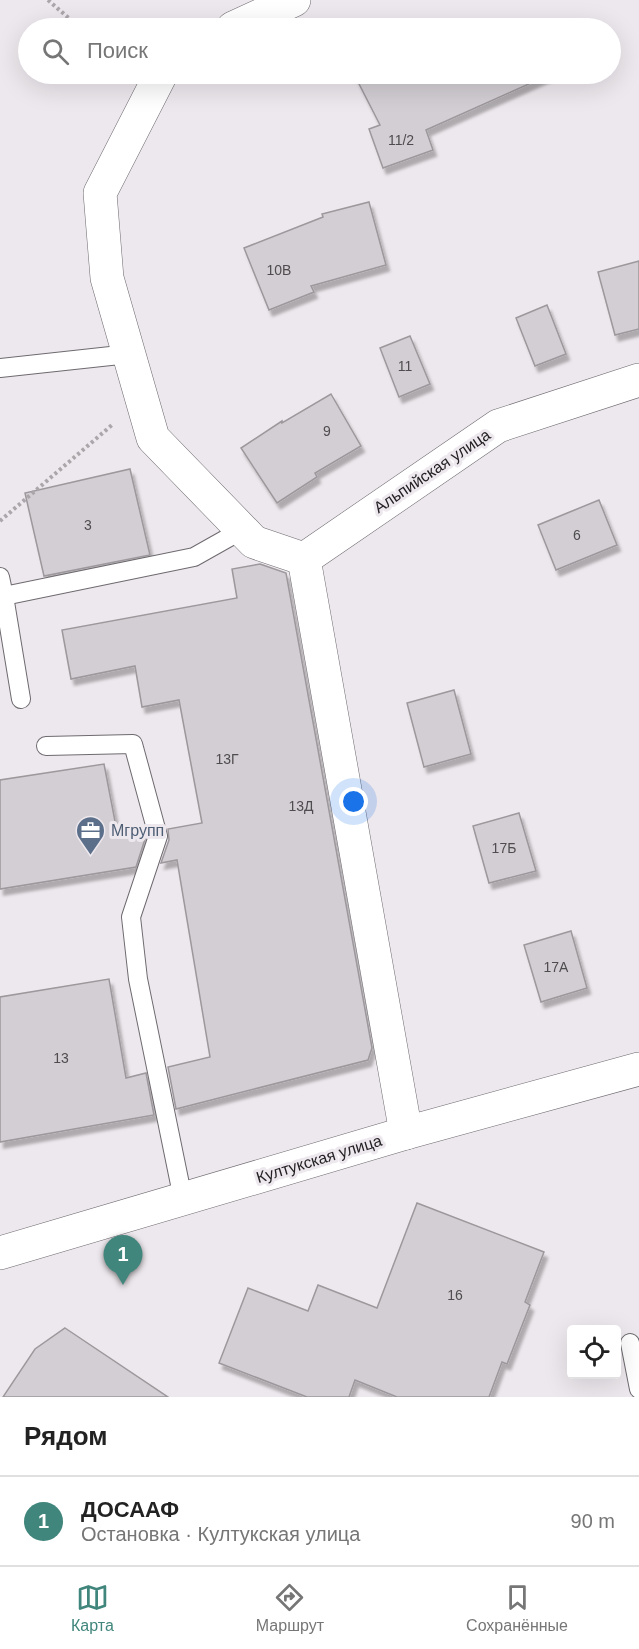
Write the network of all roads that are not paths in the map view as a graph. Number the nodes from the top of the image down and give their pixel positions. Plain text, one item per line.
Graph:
1 (294, 0) edge
2 (255, 18) edge
3 (156, 84) edge
4 (129, 354) junction
5 (0, 368) edge
6 (639, 380) edge
7 (242, 530) junction
8 (304, 559) junction
9 (0, 578) edge
10 (4, 596) junction
11 (21, 699) dead end
12 (46, 746) dead end
13 (639, 1069) edge
14 (406, 1133) junction
15 (183, 1199) junction
16 (0, 1253) edge
17 (630, 1342) dead end
18 (639, 1389) edge

1 - 2 street
3 - 4 street
4 - 5 lane
4 - 7 street
6 - 8 street, Альпийская улица
7 - 8 street
7 - 10 lane
8 - 14 street
9 - 10 lane
10 - 11 lane
12 - 15 lane
13 - 14 street, Култукская улица
14 - 15 street, Култукская улица
15 - 16 street, Култукская улица
17 - 18 lane

